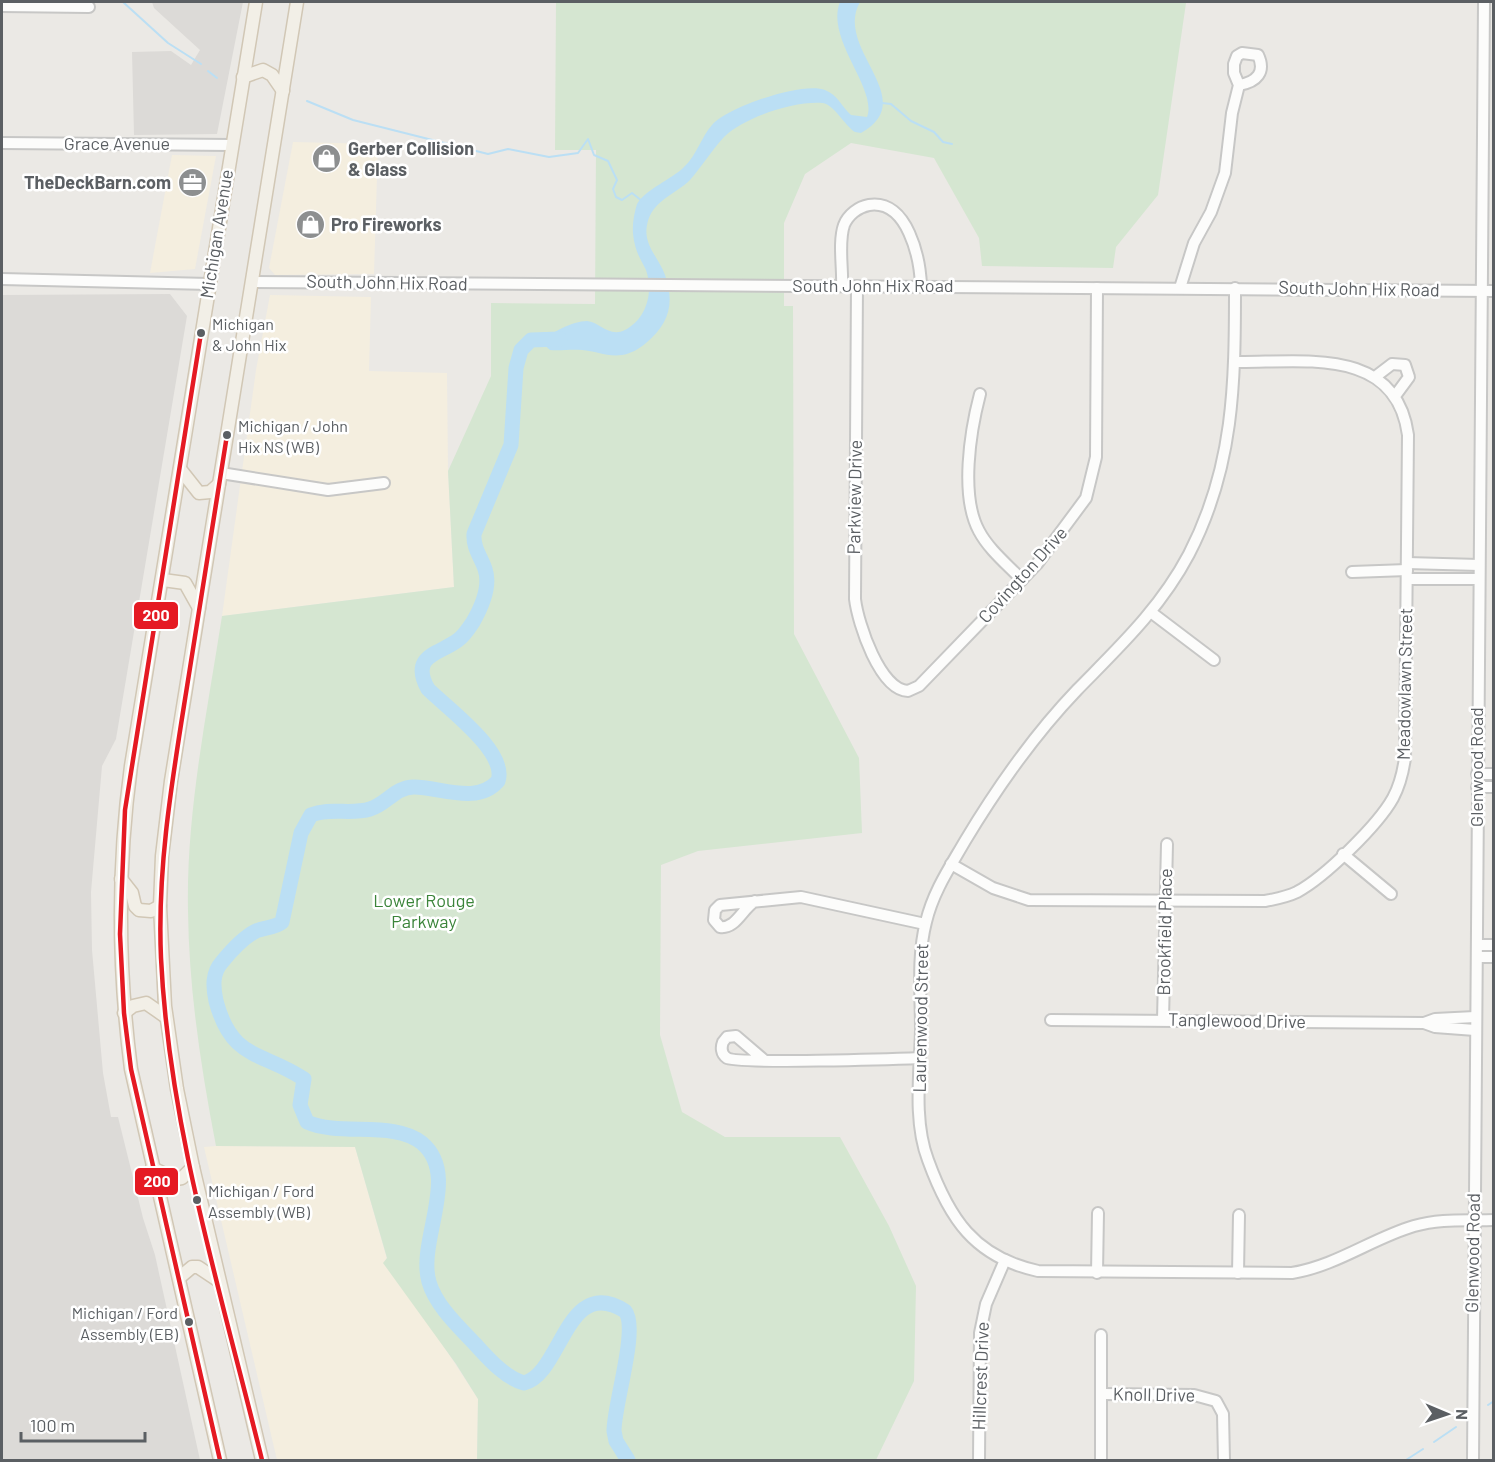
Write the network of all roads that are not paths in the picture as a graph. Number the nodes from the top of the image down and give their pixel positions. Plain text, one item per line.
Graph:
1 (256, 2) edge
2 (297, 2) edge
3 (1484, 2) edge
4 (2, 6) edge
5 (89, 7) dead end
6 (243, 77) junction
7 (1239, 85) dead end
8 (283, 91) junction
9 (2, 143) edge
10 (232, 145) junction
11 (2, 279) edge
12 (253, 282) junction
13 (209, 284) junction
14 (842, 286) junction
15 (857, 286) junction
16 (921, 286) junction
17 (1097, 288) junction
18 (1180, 288) junction
19 (1235, 288) junction
20 (1482, 291) junction
21 (1494, 291) edge
22 (1235, 362) junction
23 (1376, 377) junction
24 (980, 394) dead end
25 (1395, 396) junction
26 (180, 469) junction
27 (220, 479) junction
28 (384, 483) dead end
29 (1479, 565) junction
30 (1407, 571) junction
31 (1352, 572) dead end
32 (1479, 579) junction
33 (163, 580) junction
34 (1022, 580) junction
35 (199, 608) junction
36 (1152, 613) junction
37 (1214, 660) dead end
38 (904, 691) joint
39 (1477, 774) junction
40 (1494, 774) edge
41 (1477, 787) junction
42 (1494, 787) edge
43 (1167, 844) dead end
44 (1343, 854) junction
45 (951, 864) junction
46 (121, 879) junction
47 (1391, 894) dead end
48 (755, 901) dead end
49 (1164, 902) junction
50 (160, 906) junction
51 (925, 924) junction
52 (1477, 945) junction
53 (1494, 945) edge
54 (1477, 957) junction
55 (1494, 957) edge
56 (124, 1013) junction
57 (166, 1017) junction
58 (1475, 1017) junction
59 (1051, 1020) dead end
60 (1163, 1020) junction
61 (1424, 1023) junction
62 (1475, 1030) junction
63 (920, 1058) junction
64 (764, 1060) dead end
65 (193, 1167) junction
66 (152, 1168) junction
67 (1098, 1214) dead end
68 (1239, 1215) dead end
69 (1474, 1220) junction
70 (1494, 1220) edge
71 (1005, 1260) junction
72 (1097, 1272) junction
73 (1238, 1274) junction
74 (179, 1278) junction
75 (219, 1281) junction
76 (1101, 1335) dead end
77 (1101, 1394) junction
78 (220, 1461) edge
79 (262, 1461) edge
80 (979, 1461) edge
81 (1101, 1461) edge
82 (1224, 1461) edge
83 (1473, 1461) edge

1 - 6 main road, Michigan Avenue
2 - 8 main road
3 - 20 street, Glenwood Road
4 - 5 street
6 - 8 main road
6 - 10 main road, Michigan Avenue
7 - 18 street
8 - 12 main road
9 - 10 street, Grace Avenue
10 - 13 main road, Michigan Avenue
11 - 13 street
12 - 14 street, South John Hix Road
12 - 27 main road
13 - 26 main road, Michigan Avenue
14 - 15 street, South John Hix Road
14 - 16 street
15 - 16 street, South John Hix Road
15 - 38 street, Parkview Drive
16 - 17 street, South John Hix Road
17 - 18 street, South John Hix Road
17 - 34 street, Covington Drive
18 - 19 street, South John Hix Road
19 - 20 street, South John Hix Road
19 - 22 street, Laurenwood Street
20 - 21 street, South John Hix Road
20 - 29 street, Glenwood Road
22 - 23 street, Meadowlawn Street
22 - 36 street, Laurenwood Street
23 - 25 street, Meadowlawn Street
23 - 25 street
24 - 34 street
25 - 30 street, Meadowlawn Street
26 - 27 main road
26 - 33 main road, Michigan Avenue
27 - 28 street
27 - 35 main road
29 - 30 street
29 - 32 street, Glenwood Road
30 - 31 street
30 - 32 street
30 - 44 street, Meadowlawn Street
32 - 39 street, Glenwood Road
33 - 35 main road
33 - 46 main road, Michigan Avenue
34 - 38 street, Covington Drive
35 - 50 main road
36 - 37 street
36 - 45 street, Laurenwood Street
39 - 40 street
39 - 41 street, Glenwood Road
41 - 42 street
41 - 52 street, Glenwood Road
43 - 49 street, Brookfield Place
44 - 47 street
44 - 49 street, Meadowlawn Street
45 - 49 street, Meadowlawn Street
45 - 51 street, Laurenwood Street
46 - 50 main road
46 - 56 main road, Michigan Avenue
48 - 51 street
49 - 60 street, Brookfield Place
50 - 57 main road
51 - 63 street, Laurenwood Street
52 - 53 street
52 - 54 street, Glenwood Road
54 - 55 street
54 - 58 street, Glenwood Road
56 - 57 main road
56 - 66 main road, Michigan Avenue
57 - 65 main road
58 - 61 street, Tanglewood Drive
58 - 62 street, Glenwood Road
59 - 60 street, Tanglewood Drive
60 - 61 street, Tanglewood Drive
61 - 62 street, Tanglewood Drive
62 - 69 street, Glenwood Road
63 - 64 street
63 - 71 street, Laurenwood Street
65 - 66 main road
65 - 75 main road
66 - 74 main road, Michigan Avenue
67 - 72 street
68 - 73 street
69 - 70 street, Laurenwood Street
69 - 73 street, Laurenwood Street
69 - 83 street, Glenwood Road
71 - 72 street, Laurenwood Street
71 - 80 street, Hillcrest Drive
72 - 73 street, Laurenwood Street
74 - 75 main road
74 - 78 main road, Michigan Avenue
75 - 79 main road
76 - 77 street
77 - 81 street
77 - 82 street, Knoll Drive

